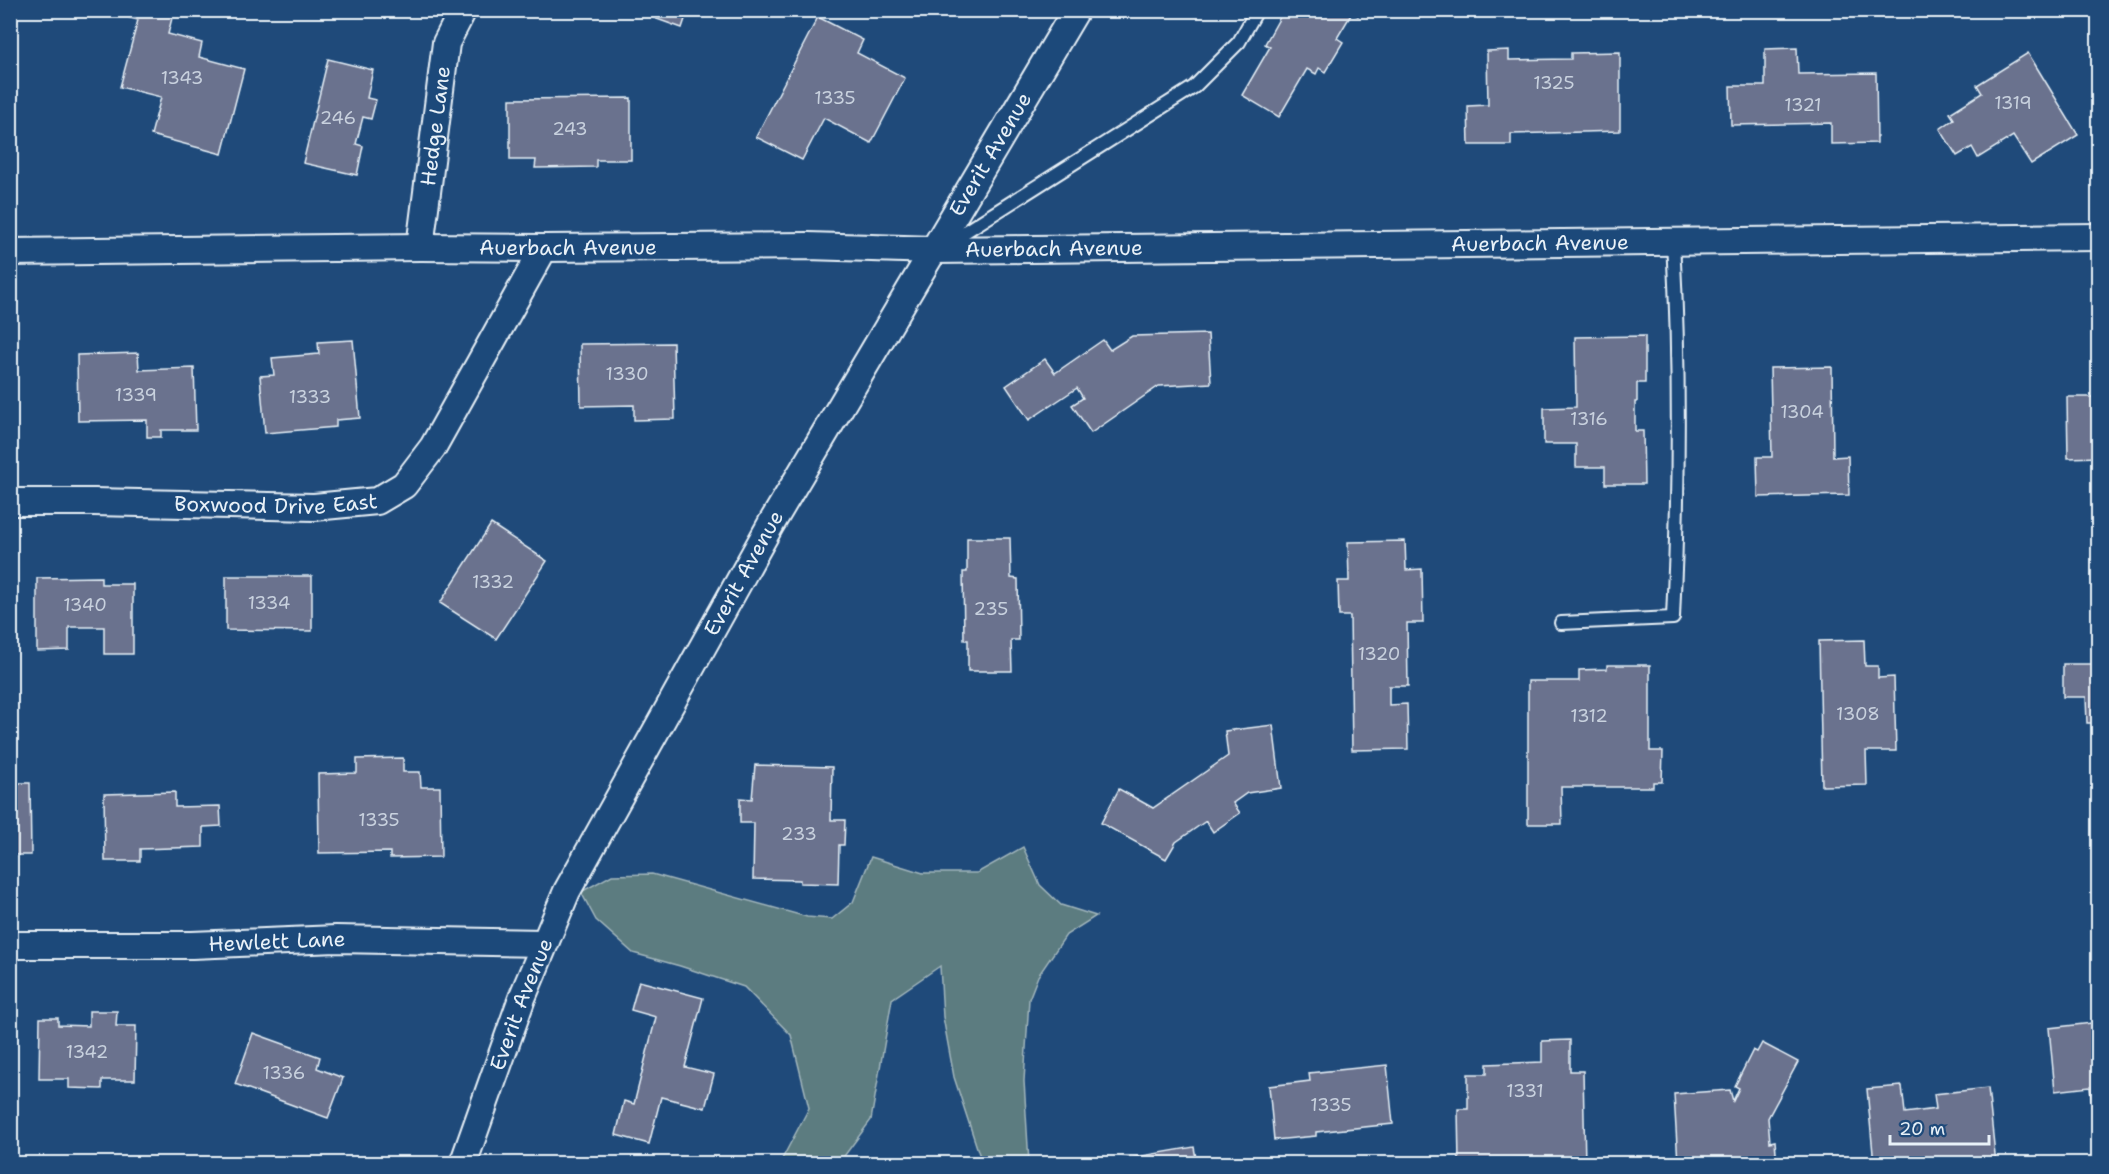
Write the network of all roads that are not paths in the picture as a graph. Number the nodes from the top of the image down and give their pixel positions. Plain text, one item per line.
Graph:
1 (464, 10) edge
2 (1076, 10) edge
3 (1257, 10) edge
4 (2098, 237) edge
5 (1673, 242) junction
6 (420, 247) junction
7 (544, 248) junction
8 (935, 250) junction
9 (10, 252) edge
10 (10, 502) edge
11 (1561, 623) dead end
12 (544, 943) junction
13 (10, 945) edge
14 (463, 1164) edge

1 - 6 street, Hedge Lane
2 - 8 street, Everit Avenue
3 - 8 lane
4 - 5 street, Auerbach Avenue
5 - 8 street, Auerbach Avenue
5 - 11 lane
6 - 7 street, Auerbach Avenue
6 - 9 street, Auerbach Avenue
7 - 8 street, Auerbach Avenue
7 - 10 street, Boxwood Drive East
8 - 12 street, Everit Avenue
12 - 13 street, Hewlett Lane
12 - 14 street, Everit Avenue

